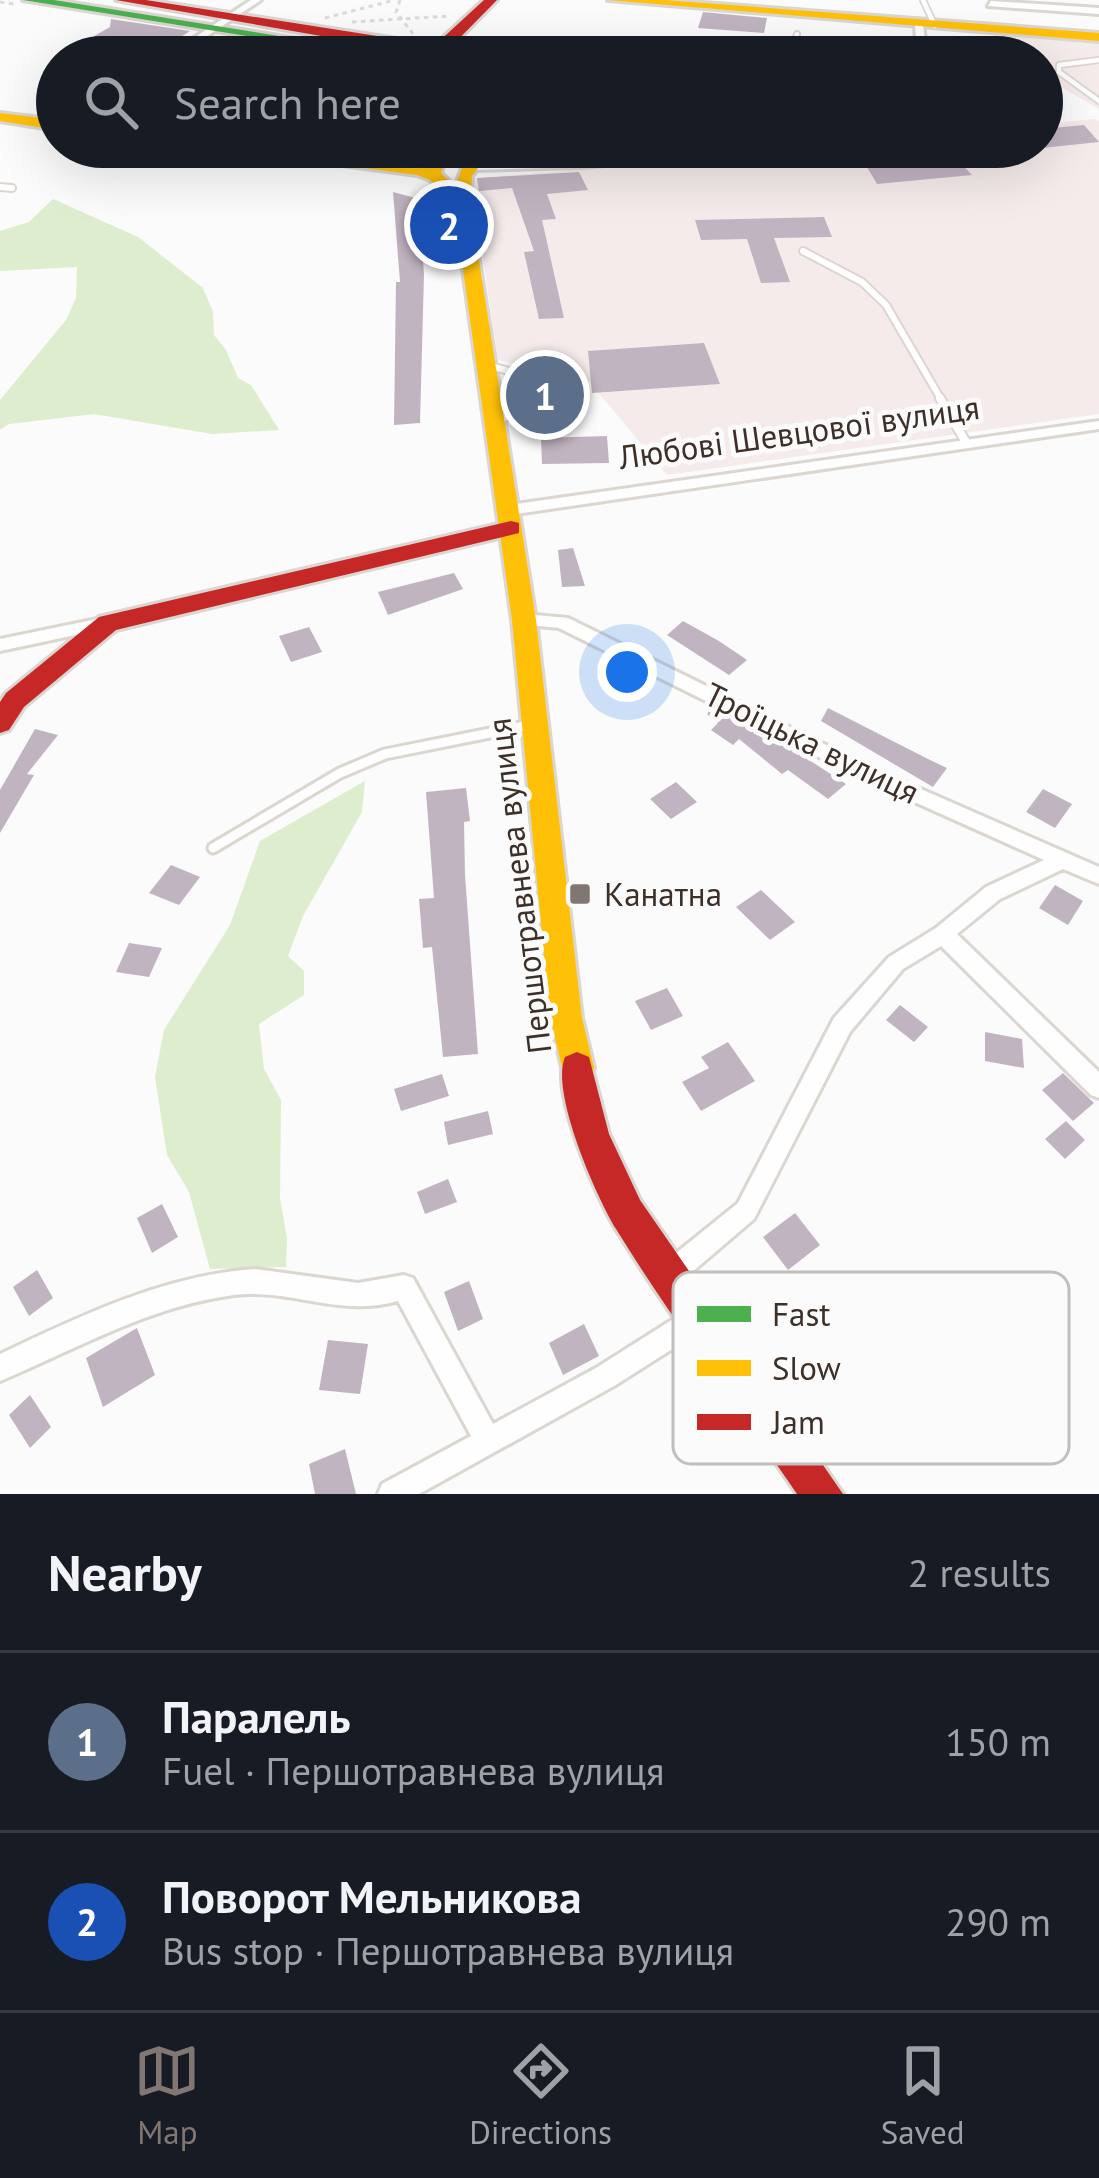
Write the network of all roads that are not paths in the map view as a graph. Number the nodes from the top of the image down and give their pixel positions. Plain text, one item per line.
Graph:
1 (29, 0) edge
2 (122, 0) edge
3 (257, 0) edge
4 (491, 0) edge
5 (614, 0) edge
6 (991, 4) dead end
7 (924, 20) edge
8 (223, 22) junction
9 (1090, 26) edge
10 (202, 36) edge
11 (320, 36) edge
12 (360, 36) edge
13 (444, 36) edge
14 (1063, 59) edge
15 (1063, 76) edge
16 (1099, 101) edge
17 (0, 118) edge
18 (36, 122) edge
19 (451, 169) edge
20 (0, 187) edge
21 (11, 188) dead end
22 (803, 251) dead end
23 (488, 365) junction
24 (543, 388) dead end
25 (545, 401) dead end
26 (494, 419) junction
27 (1099, 425) edge
28 (967, 444) junction
29 (510, 519) junction
30 (524, 620) junction
31 (108, 623) junction
32 (0, 645) edge
33 (0, 723) edge
34 (535, 724) junction
35 (213, 848) dead end
36 (1063, 860) junction
37 (1099, 876) edge
38 (943, 934) junction
39 (1099, 1088) edge
40 (668, 1275) junction
41 (673, 1282) edge
42 (673, 1334) edge
43 (0, 1368) edge
44 (488, 1442) junction
45 (800, 1464) edge
46 (392, 1494) edge
47 (821, 1494) edge

1 - 8 main road
2 - 8 main road
3 - 8 street
4 - 13 main road
5 - 7 main road
6 - 9 street
7 - 9 main road
8 - 10 street
8 - 11 main road
8 - 12 main road
9 - 14 lane
15 - 16 lane
17 - 18 main road
19 - 23 main road, Першотравнева вулиця
20 - 21 lane
22 - 28 lane
23 - 24 lane
23 - 26 main road, Першотравнева вулиця
25 - 26 lane
26 - 29 main road, Першотравнева вулиця
27 - 28 street, Любові Шевцової вулиця
28 - 29 street, Любові Шевцової вулиця
29 - 30 main road, Першотравнева вулиця
29 - 31 main road, Любові Шевцової вулиця
30 - 34 main road, Першотравнева вулиця
30 - 36 street, Троїцька вулиця
31 - 32 street, Любові Шевцової вулиця
31 - 33 main road, Любові Шевцової вулиця
34 - 35 lane
34 - 40 main road, Першотравнева вулиця
36 - 37 street, Троїцька вулиця
36 - 38 street
38 - 39 street
38 - 40 street
40 - 41 main road, Першотравнева вулиця
42 - 44 street
43 - 44 street
44 - 46 street
45 - 47 main road, Першотравнева вулиця

